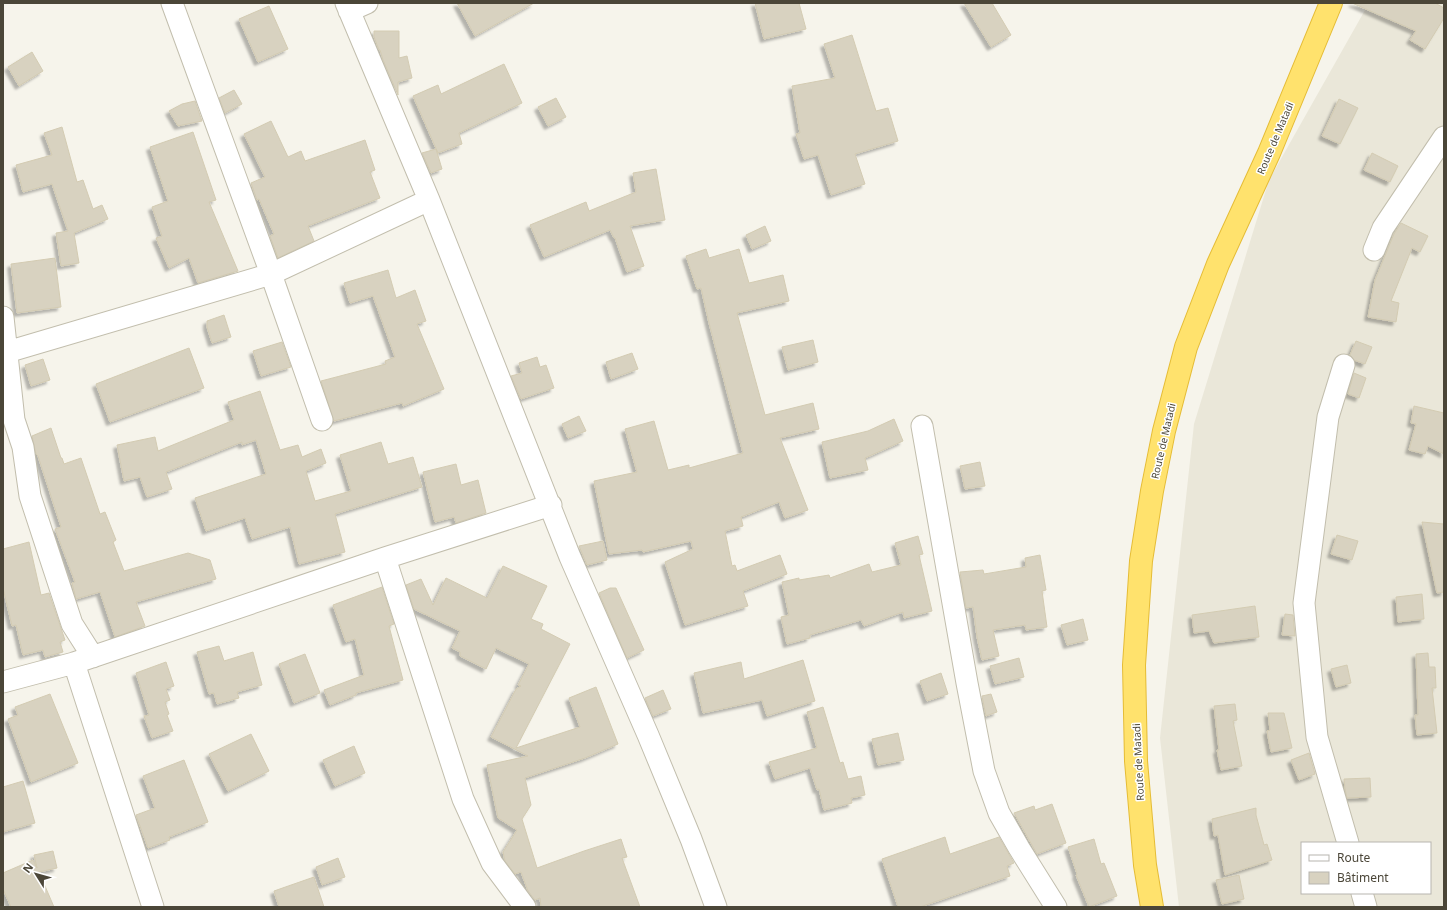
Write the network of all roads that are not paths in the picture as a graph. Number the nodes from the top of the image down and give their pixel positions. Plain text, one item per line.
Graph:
1 (172, 3) edge
2 (1331, 3) edge
3 (354, 6) edge
4 (1444, 137) edge
5 (429, 200) junction
6 (1374, 250) dead end
7 (271, 274) junction
8 (3, 317) edge
9 (7, 352) junction
10 (1344, 365) dead end
11 (322, 420) dead end
12 (922, 426) dead end
13 (551, 505) junction
14 (385, 558) junction
15 (83, 660) junction
16 (3, 682) edge
17 (1348, 842) edge
18 (1362, 894) edge
19 (153, 907) edge
20 (525, 907) edge
21 (716, 907) edge
22 (1056, 907) edge
23 (1152, 907) edge
24 (1366, 907) edge

1 - 7 street
2 - 23 highway, Route de Matadi
3 - 5 street
4 - 6 street
5 - 7 street
5 - 13 street
7 - 9 street
7 - 11 street
8 - 9 street
9 - 15 street
10 - 17 street
12 - 22 street
13 - 14 street
13 - 21 street
14 - 15 street
14 - 20 street
15 - 16 street
15 - 19 street
18 - 24 street

